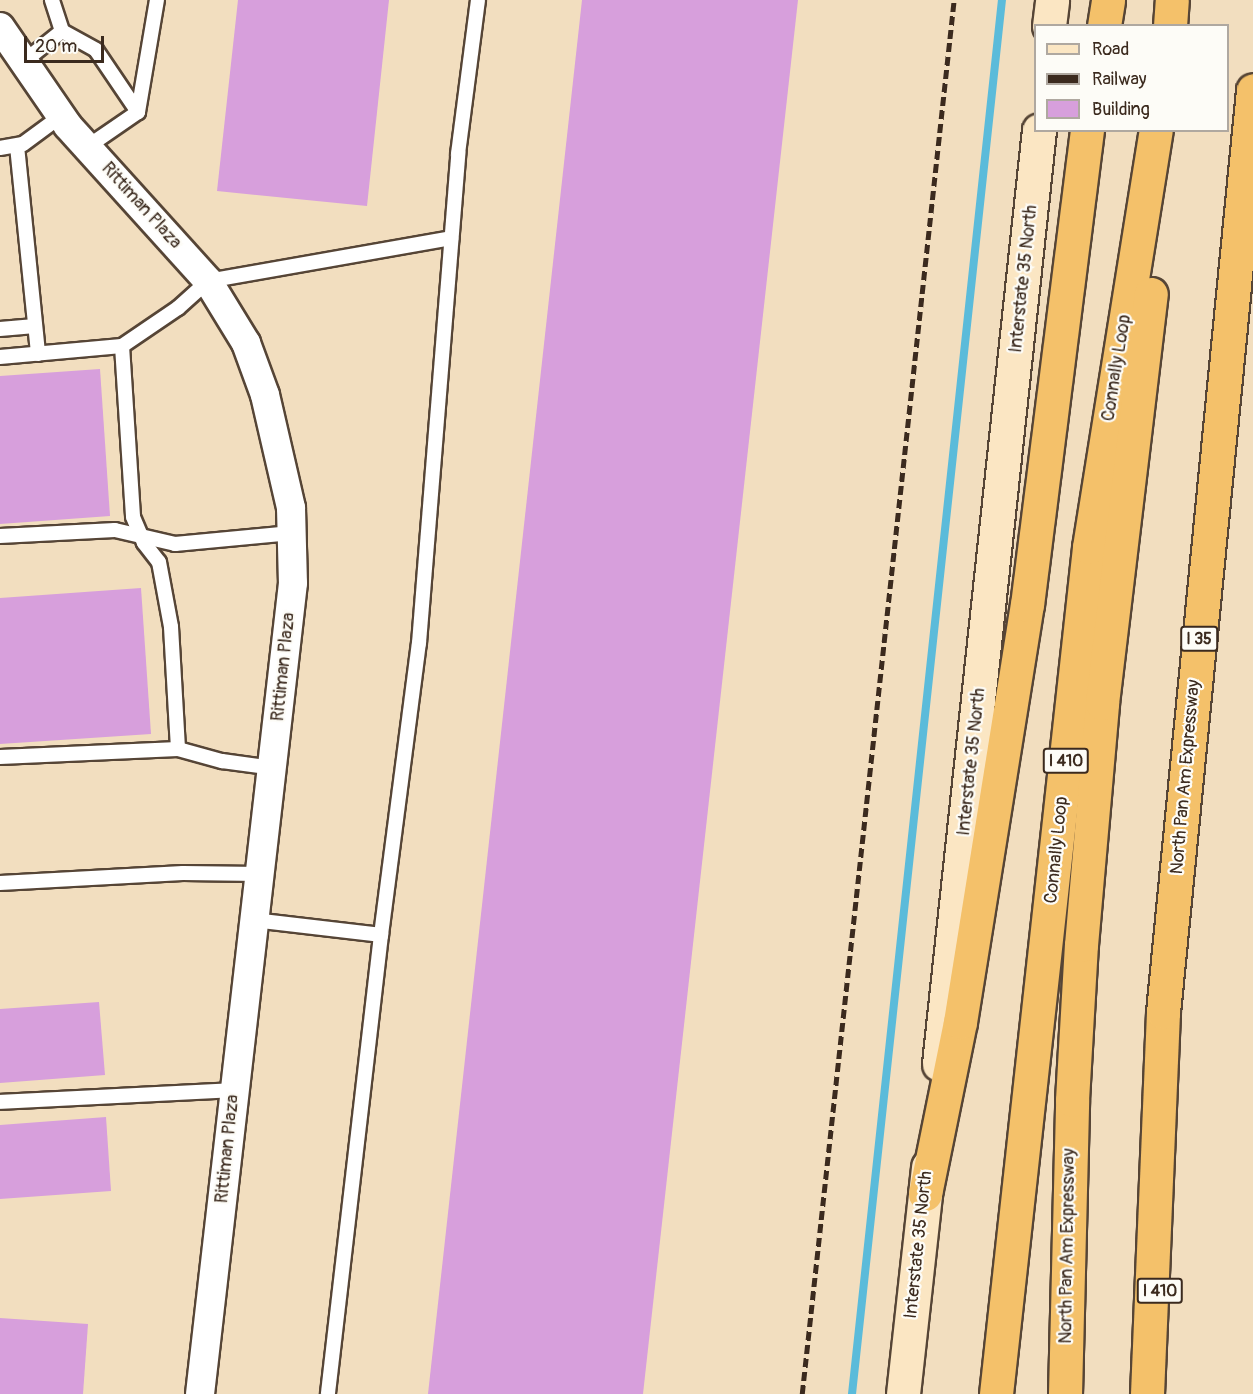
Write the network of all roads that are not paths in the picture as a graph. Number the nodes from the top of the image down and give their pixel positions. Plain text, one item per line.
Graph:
1 (52, 0) edge
2 (157, 0) edge
3 (478, 0) edge
4 (1052, 0) edge
5 (1108, 0) edge
6 (1172, 0) edge
7 (1049, 24) edge
8 (1104, 24) edge
9 (1170, 24) edge
10 (0, 27) edge
11 (62, 31) junction
12 (22, 63) junction
13 (1253, 90) edge
14 (138, 112) junction
15 (61, 116) junction
16 (1039, 132) edge
17 (1087, 132) edge
18 (1155, 132) edge
19 (1161, 132) edge
20 (17, 146) junction
21 (87, 147) junction
22 (0, 148) edge
23 (451, 238) junction
24 (208, 281) junction
25 (35, 326) junction
26 (0, 329) edge
27 (122, 346) junction
28 (38, 354) junction
29 (0, 357) edge
30 (291, 533) junction
31 (0, 536) edge
32 (142, 537) junction
33 (178, 749) junction
34 (0, 757) edge
35 (273, 768) junction
36 (260, 874) junction
37 (0, 883) edge
38 (254, 920) junction
39 (381, 935) junction
40 (234, 1090) junction
41 (0, 1102) edge
42 (1155, 1188) junction
43 (925, 1194) junction
44 (200, 1394) edge
45 (328, 1394) edge
46 (903, 1394) edge
47 (996, 1394) edge
48 (1065, 1394) edge
49 (1147, 1394) edge
50 (1165, 1394) edge

1 - 11 lane
2 - 14 lane
3 - 23 lane
4 - 7 main road
5 - 8 highway
6 - 9 highway
10 - 12 street, Rittiman Plaza
11 - 12 lane
11 - 14 lane
12 - 15 street, Rittiman Plaza
13 - 42 highway, North Pan Am Expressway / I 35
14 - 21 lane
15 - 20 lane
15 - 21 street, Rittiman Plaza
16 - 43 main road, Interstate 35 North
17 - 43 highway
18 - 47 highway, Connally Loop / I 410
19 - 48 highway, North Pan Am Expressway
20 - 22 lane
20 - 25 lane
21 - 24 street, Rittiman Plaza
23 - 24 lane
23 - 39 lane
24 - 27 lane
24 - 30 street, Rittiman Plaza
25 - 26 lane
25 - 28 lane
27 - 28 lane
27 - 32 lane
28 - 29 lane
30 - 32 lane
30 - 35 street, Rittiman Plaza
31 - 32 lane
32 - 33 lane
33 - 34 lane
33 - 35 lane
35 - 36 street, Rittiman Plaza
36 - 37 lane
36 - 38 street, Rittiman Plaza
38 - 39 lane
38 - 40 street, Rittiman Plaza
39 - 45 lane
40 - 41 lane
40 - 44 street, Rittiman Plaza
42 - 49 highway, North Pan Am Expressway / I 35
42 - 50 highway, I 410
43 - 46 main road, Interstate 35 North

